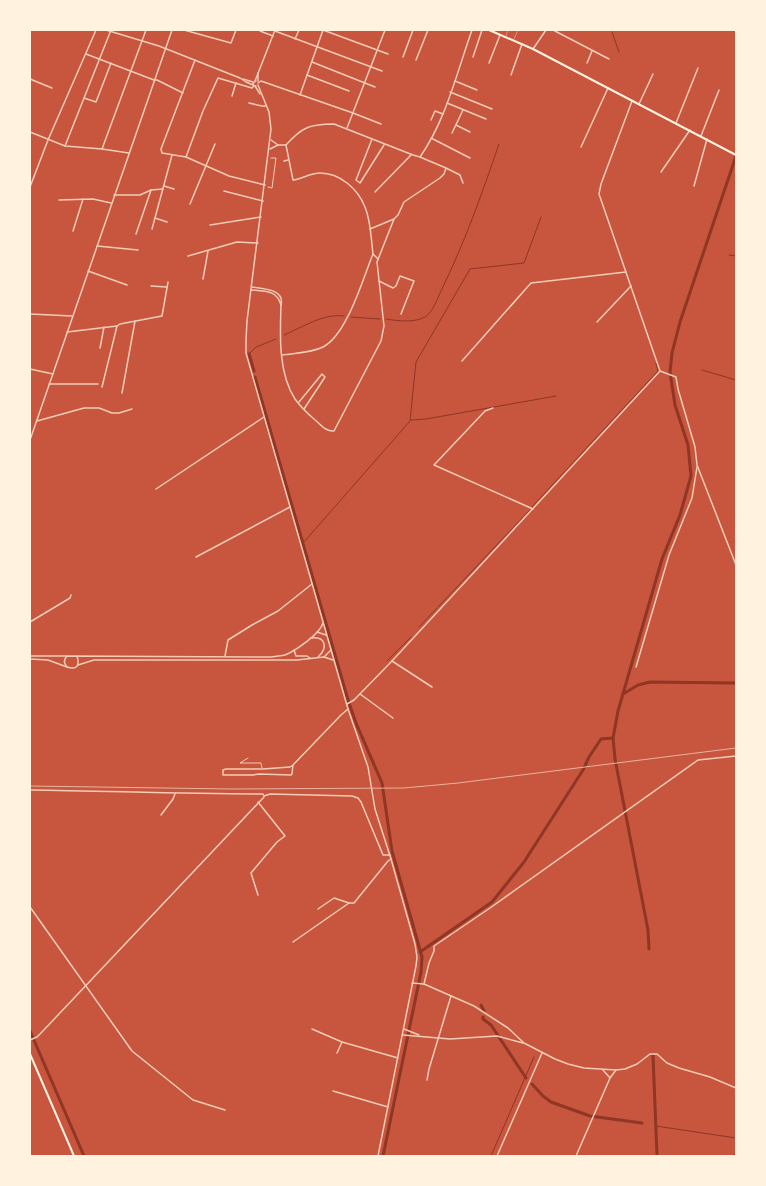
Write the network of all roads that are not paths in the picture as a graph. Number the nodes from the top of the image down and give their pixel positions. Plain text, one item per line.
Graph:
1 (96, 30) edge
2 (106, 30) edge
3 (146, 30) edge
4 (172, 30) edge
5 (184, 30) edge
6 (236, 30) edge
7 (299, 30) edge
8 (323, 30) edge
9 (385, 30) edge
10 (413, 30) edge
11 (428, 30) edge
12 (472, 30) edge
13 (482, 30) edge
14 (490, 30) edge
15 (508, 30) edge
16 (518, 30) edge
17 (546, 30) edge
18 (553, 30) edge
19 (111, 31) edge
20 (260, 31) dead end
21 (275, 31) edge
22 (500, 34) junction
23 (273, 36) junction
24 (506, 37) junction
25 (295, 39) junction
26 (142, 40) junction
27 (513, 40) junction
28 (522, 44) junction
29 (317, 47) junction
30 (165, 49) junction
31 (533, 49) junction
32 (377, 50) junction
33 (592, 51) junction
34 (86, 54) junction
35 (388, 54) dead end
36 (402, 57) dead end
37 (473, 57) dead end
38 (100, 58) junction
39 (609, 59) dead end
40 (195, 60) junction
41 (416, 60) dead end
42 (311, 61) junction
43 (111, 63) junction
44 (489, 63) dead end
45 (587, 63) dead end
46 (371, 67) junction
47 (698, 68) dead end
48 (131, 71) junction
49 (382, 71) dead end
50 (653, 74) dead end
51 (307, 75) junction
52 (511, 75) dead end
53 (30, 79) edge
54 (243, 79) junction
55 (154, 80) junction
56 (454, 81) junction
57 (246, 82) junction
58 (236, 83) junction
59 (256, 83) junction
60 (366, 83) junction
61 (246, 86) junction
62 (375, 87) dead end
63 (52, 88) dead end
64 (608, 88) junction
65 (477, 90) dead end
66 (719, 90) dead end
67 (349, 91) dead end
68 (450, 92) junction
69 (183, 93) junction
70 (300, 95) junction
71 (232, 96) dead end
72 (84, 98) junction
73 (632, 101) junction
74 (249, 103) dead end
75 (447, 103) junction
76 (639, 104) junction
77 (266, 106) junction
78 (492, 109) dead end
79 (463, 110) junction
80 (353, 113) junction
81 (443, 114) junction
82 (486, 119) dead end
83 (431, 120) dead end
84 (676, 123) junction
85 (381, 124) dead end
86 (456, 125) junction
87 (347, 128) junction
88 (690, 130) junction
89 (30, 132) edge
90 (470, 132) dead end
91 (452, 133) dead end
92 (701, 136) junction
93 (431, 138) junction
94 (372, 139) junction
95 (707, 139) junction
96 (48, 140) junction
97 (271, 140) junction
98 (215, 144) dead end
99 (278, 144) junction
100 (384, 144) junction
101 (286, 145) junction
102 (65, 146) junction
103 (581, 147) dead end
104 (102, 149) junction
105 (270, 149) junction
106 (129, 153) junction
107 (172, 155) junction
108 (411, 155) junction
109 (736, 155) edge
110 (186, 157) junction
111 (420, 157) junction
112 (271, 158) dead end
113 (470, 158) dead end
114 (288, 160) junction
115 (284, 161) dead end
116 (206, 165) junction
117 (446, 168) junction
118 (661, 172) dead end
119 (358, 182) junction
120 (463, 184) dead end
121 (265, 185) junction
122 (356, 185) dead end
123 (164, 186) junction
124 (694, 186) dead end
125 (30, 187) edge
126 (268, 187) dead end
127 (163, 189) junction
128 (174, 189) dead end
129 (151, 190) junction
130 (224, 191) dead end
131 (374, 192) dead end
132 (114, 195) junction
133 (59, 200) dead end
134 (83, 200) junction
135 (263, 201) junction
136 (112, 203) junction
137 (190, 204) dead end
138 (261, 217) junction
139 (155, 218) junction
140 (394, 219) junction
141 (167, 222) dead end
142 (210, 225) dead end
143 (152, 229) dead end
144 (370, 230) junction
145 (72, 231) dead end
146 (136, 234) dead end
147 (258, 242) junction
148 (97, 246) junction
149 (138, 250) dead end
150 (208, 251) junction
151 (372, 255) junction
152 (188, 256) dead end
153 (377, 259) junction
154 (88, 271) junction
155 (626, 272) junction
156 (203, 279) dead end
157 (379, 281) junction
158 (168, 282) dead end
159 (127, 285) dead end
160 (151, 286) dead end
161 (630, 286) junction
162 (167, 287) junction
163 (252, 287) junction
164 (251, 290) junction
165 (265, 290) junction
166 (30, 314) edge
167 (401, 314) dead end
168 (72, 316) junction
169 (135, 321) junction
170 (597, 322) dead end
171 (117, 326) junction
172 (104, 328) junction
173 (67, 332) junction
174 (100, 348) dead end
175 (282, 356) junction
176 (462, 361) dead end
177 (30, 369) edge
178 (660, 371) junction
179 (53, 374) junction
180 (49, 384) junction
181 (98, 384) dead end
182 (102, 387) dead end
183 (122, 393) dead end
184 (298, 403) junction
185 (493, 408) dead end
186 (132, 409) dead end
187 (304, 409) junction
188 (264, 417) junction
189 (36, 421) junction
190 (30, 440) edge
191 (697, 465) junction
192 (156, 489) dead end
193 (290, 507) junction
194 (533, 509) junction
195 (196, 557) dead end
196 (736, 565) edge
197 (312, 584) junction
198 (71, 595) dead end
199 (30, 622) edge
200 (323, 622) junction
201 (317, 632) junction
202 (327, 636) junction
203 (311, 638) junction
204 (294, 650) junction
205 (331, 650) junction
206 (30, 656) edge
207 (67, 656) junction
208 (77, 656) junction
209 (225, 656) junction
210 (318, 657) junction
211 (324, 657) junction
212 (310, 658) junction
213 (30, 659) edge
214 (334, 661) junction
215 (392, 661) junction
216 (78, 665) junction
217 (67, 667) junction
218 (636, 667) dead end
219 (432, 687) dead end
220 (360, 694) junction
221 (348, 704) junction
222 (348, 709) junction
223 (394, 718) dead end
224 (736, 756) edge
225 (248, 758) dead end
226 (293, 765) junction
227 (273, 768) junction
228 (258, 769) junction
229 (262, 769) junction
230 (258, 774) junction
231 (273, 774) junction
232 (30, 790) edge
233 (175, 794) junction
234 (264, 796) junction
235 (258, 802) junction
236 (161, 815) dead end
237 (390, 855) junction
238 (391, 860) junction
239 (258, 895) dead end
240 (349, 902) junction
241 (30, 907) edge
242 (318, 909) dead end
243 (293, 942) dead end
244 (412, 983) junction
245 (422, 984) junction
246 (85, 986) junction
247 (451, 996) junction
248 (312, 1029) dead end
249 (404, 1029) junction
250 (403, 1035) junction
251 (420, 1036) junction
252 (438, 1038) junction
253 (30, 1040) edge
254 (342, 1042) junction
255 (524, 1043) junction
256 (337, 1053) dead end
257 (542, 1053) junction
258 (30, 1054) edge
259 (398, 1058) junction
260 (604, 1070) junction
261 (616, 1070) junction
262 (610, 1078) junction
263 (427, 1080) dead end
264 (736, 1088) edge
265 (333, 1091) dead end
266 (388, 1106) junction
267 (225, 1110) dead end
268 (74, 1156) edge
269 (378, 1156) edge
270 (497, 1156) edge
271 (576, 1156) edge

1 - 34 street
2 - 19 street
3 - 26 street
4 - 30 street
5 - 6 street
7 - 25 street
8 - 29 street
8 - 32 street
9 - 32 street
10 - 36 street
11 - 41 street
12 - 56 street
13 - 37 street
14 - 22 main road
15 - 24 lane
16 - 27 lane
17 - 31 street
18 - 33 street
19 - 26 street
19 - 38 street
20 - 23 street
21 - 23 street
21 - 25 street
22 - 24 main road
22 - 44 street
23 - 59 street
24 - 27 main road
25 - 29 street
26 - 30 street
26 - 48 street
27 - 28 main road
28 - 31 main road
28 - 52 street
29 - 42 street
29 - 46 street
30 - 40 street
30 - 55 street
31 - 64 main road
32 - 35 street
32 - 46 street
33 - 39 street
33 - 45 street
34 - 38 street
34 - 96 street
38 - 43 street
38 - 72 street
40 - 54 street
40 - 69 street
42 - 51 street
42 - 60 street
43 - 48 street
43 - 72 street
46 - 49 street
46 - 60 street
47 - 84 street
48 - 55 street
48 - 104 street
50 - 76 street
51 - 67 street
51 - 70 street
53 - 63 street
54 - 57 street
54 - 59 street
55 - 69 street
55 - 106 street
56 - 65 street
56 - 68 street
57 - 59 street
57 - 61 street
58 - 61 street
58 - 71 street
58 - 110 street
59 - 61 street
59 - 70 street
59 - 77 street
60 - 62 street
60 - 80 street
64 - 73 main road
64 - 103 street
66 - 92 street
68 - 75 street
68 - 78 street
69 - 107 street
70 - 80 street
72 - 102 street
73 - 76 main road
73 - 155 street
74 - 77 street
75 - 79 street
75 - 81 street
76 - 84 main road
77 - 97 street
79 - 82 street
79 - 86 street
80 - 85 street
80 - 87 street
81 - 83 street
81 - 93 street
84 - 88 main road
86 - 90 street
86 - 91 street
87 - 94 street
87 - 101 street
88 - 92 main road
88 - 118 street
89 - 96 street
92 - 95 main road
93 - 111 street
93 - 113 street
94 - 100 street
94 - 119 street
95 - 109 main road
95 - 124 street
96 - 102 street
96 - 125 street
97 - 99 street
97 - 105 street
98 - 116 street
99 - 101 street
99 - 105 street
100 - 108 street
100 - 119 street
101 - 114 street
102 - 104 street
104 - 106 street
105 - 121 street
106 - 132 street
107 - 110 street
107 - 123 street
108 - 111 street
108 - 131 street
110 - 116 street
111 - 117 street
112 - 126 street
114 - 115 street
114 - 144 street
116 - 121 street
116 - 137 street
117 - 120 street
117 - 140 street
119 - 122 street
121 - 135 street
123 - 127 street
123 - 128 street
127 - 129 street
127 - 139 street
129 - 132 street
129 - 146 street
130 - 135 street
132 - 136 street
133 - 134 street
134 - 136 street
134 - 145 street
135 - 138 street
136 - 148 street
138 - 142 street
138 - 147 street
139 - 141 street
139 - 143 street
140 - 144 street
140 - 153 street
144 - 151 street
147 - 150 street
147 - 163 street
148 - 149 street
148 - 154 street
150 - 152 street
150 - 156 street
151 - 153 street
151 - 175 street
153 - 157 street
154 - 159 street
154 - 168 street
155 - 161 street
155 - 176 street
157 - 167 street
157 - 187 street
158 - 162 street
160 - 162 street
161 - 170 street
161 - 178 street
162 - 169 street
163 - 164 street
163 - 165 street
164 - 165 street
164 - 188 street
165 - 175 street
166 - 168 street
168 - 173 street
169 - 171 street
169 - 183 street
171 - 172 street
171 - 182 street
172 - 173 street
172 - 174 street
173 - 179 street
175 - 184 street
177 - 179 street
178 - 191 street
178 - 194 street
179 - 180 street
180 - 181 street
180 - 189 street
184 - 187 street
184 - 187 street
185 - 194 street
186 - 189 street
188 - 192 street
188 - 193 street
189 - 190 street
191 - 196 street
191 - 218 street
193 - 195 street
193 - 197 street
194 - 215 street
197 - 200 street
197 - 209 street
198 - 199 street
200 - 201 street
200 - 202 street
201 - 202 street
201 - 203 street
202 - 205 street
203 - 204 street
203 - 210 street
204 - 209 street
204 - 212 street
205 - 211 street
205 - 214 street
206 - 207 street
207 - 208 street
207 - 217 street
208 - 209 street
208 - 216 street
210 - 211 street
210 - 212 street
211 - 214 street
212 - 216 street
213 - 217 street
214 - 221 street
215 - 219 street
215 - 220 street
216 - 217 street
220 - 221 street
220 - 223 street
221 - 222 street
222 - 226 street
222 - 237 street
224 - 245 street
225 - 229 street
226 - 227 street
226 - 231 street
227 - 229 street
227 - 231 street
228 - 229 street
228 - 230 street
228 - 230 street
230 - 231 street
232 - 233 street
233 - 234 street
233 - 236 street
234 - 235 street
234 - 237 street
235 - 239 street
235 - 246 street
237 - 238 street
238 - 240 street
238 - 244 street
240 - 242 street
240 - 243 street
241 - 246 street
244 - 245 street
244 - 249 street
245 - 247 street
246 - 253 street
246 - 267 street
247 - 252 street
247 - 255 street
248 - 254 street
249 - 250 street
249 - 251 street
250 - 251 street
250 - 259 street
251 - 252 street
252 - 255 street
252 - 263 street
254 - 256 street
254 - 259 street
255 - 257 street
257 - 260 street
257 - 270 street
258 - 268 main road
259 - 266 street
260 - 261 street
260 - 262 street
261 - 262 street
261 - 264 street
262 - 271 street
265 - 266 street
266 - 269 street

